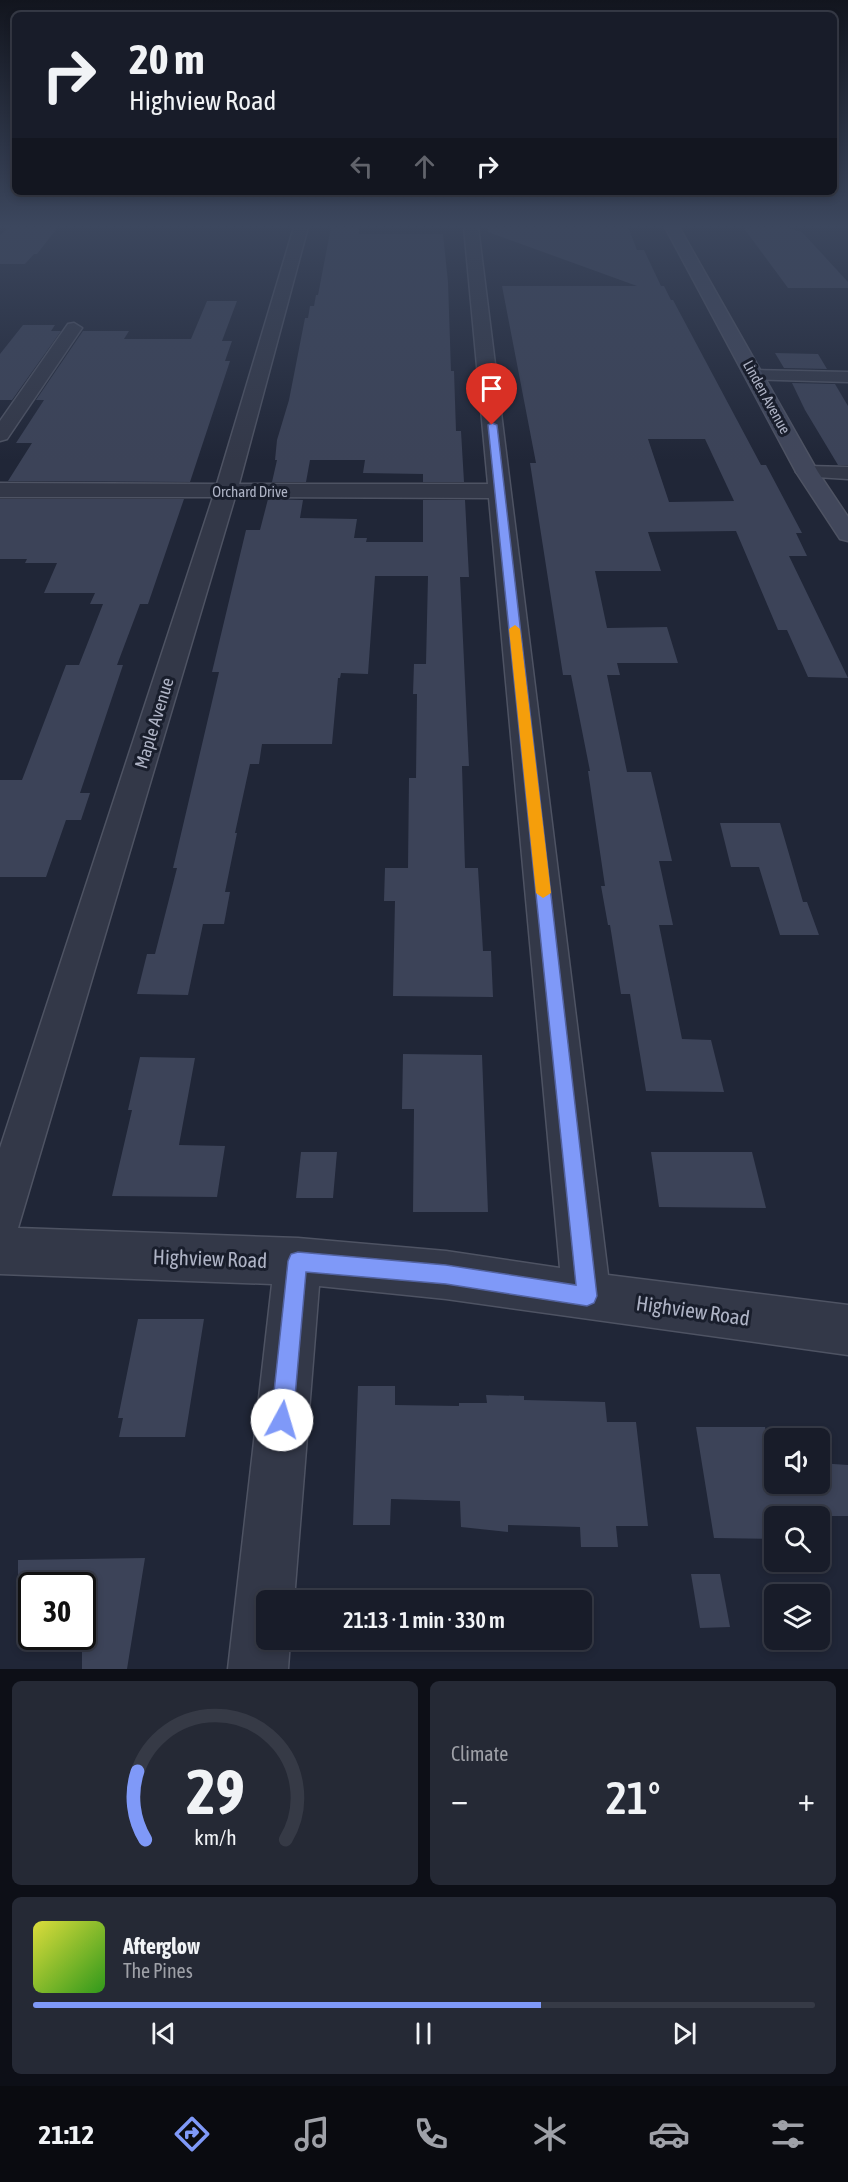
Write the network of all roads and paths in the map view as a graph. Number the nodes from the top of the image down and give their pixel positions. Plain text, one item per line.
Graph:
1 (280, 305) edge
2 (480, 305) edge
3 (716, 305) edge
4 (74, 328) dead end
5 (755, 375) junction
6 (848, 377) edge
7 (0, 435) edge
8 (807, 472) junction
9 (848, 472) edge
10 (0, 490) edge
11 (226, 491) junction
12 (500, 491) junction
13 (848, 534) edge
14 (0, 1217) edge
15 (0, 1251) edge
16 (298, 1261) junction
17 (587, 1296) junction
18 (848, 1330) edge
19 (258, 1669) edge

1 - 11 street, Maple Avenue
2 - 12 street
3 - 5 street, Linden Avenue
4 - 7 street
5 - 6 street
5 - 8 street, Linden Avenue
8 - 9 street
8 - 13 street, Linden Avenue
10 - 11 street, Orchard Drive
11 - 12 street, Orchard Drive
11 - 14 street, Maple Avenue
12 - 17 street
15 - 16 street, Highview Road
16 - 17 street, Highview Road
16 - 19 street
17 - 18 street, Highview Road

